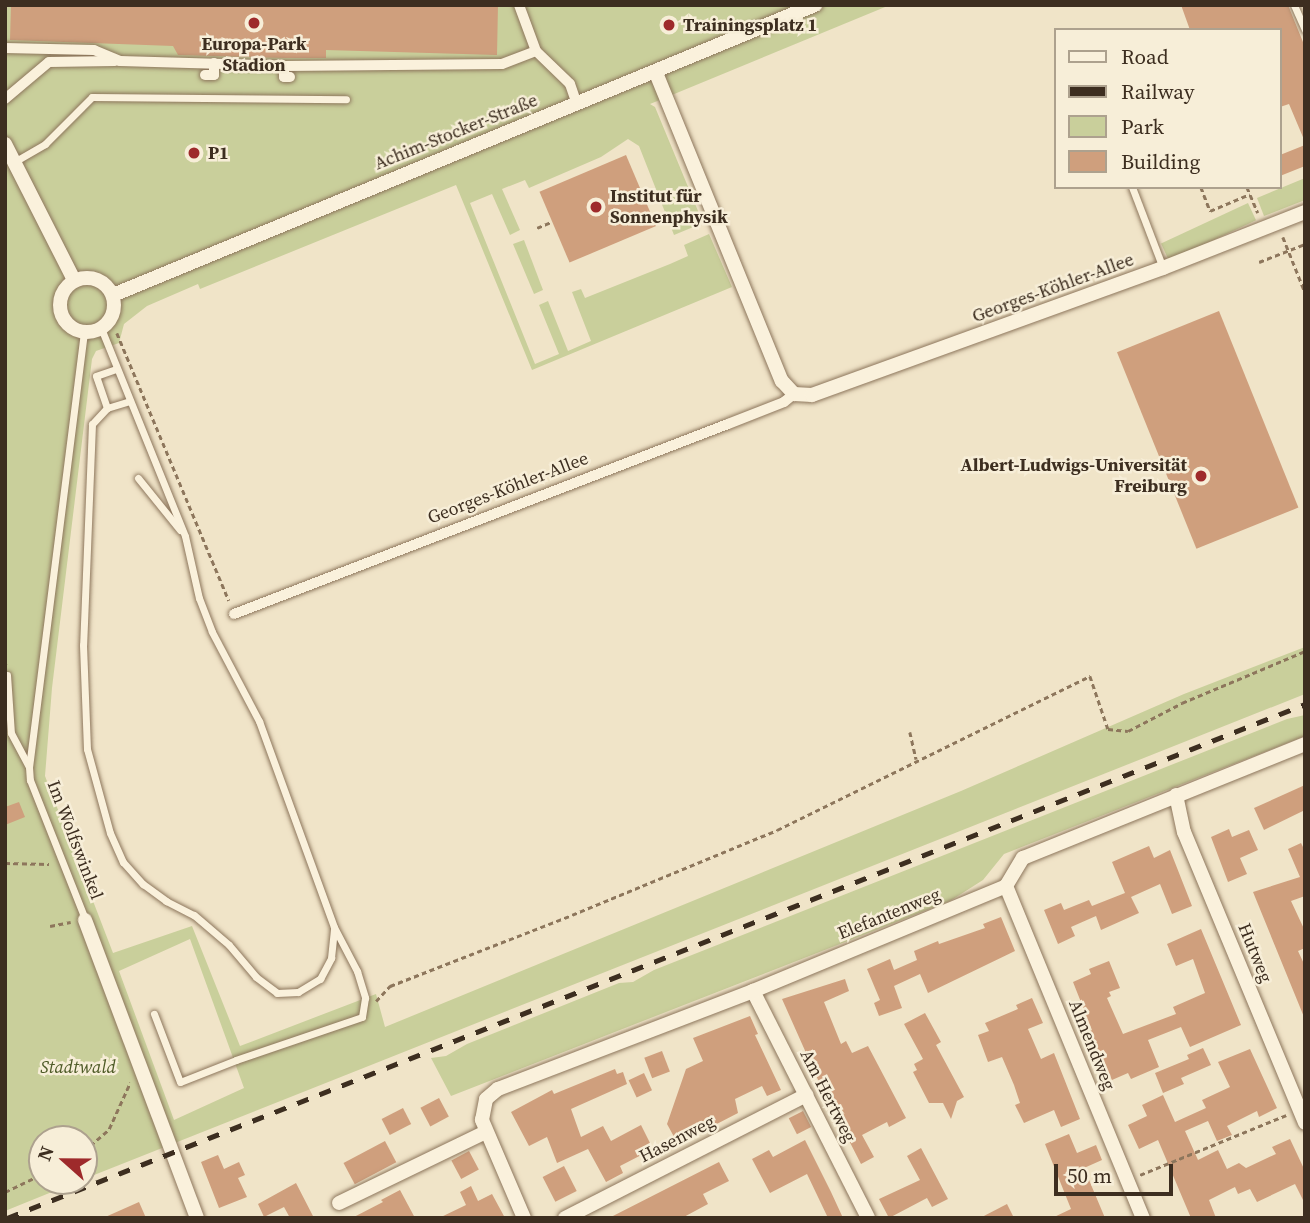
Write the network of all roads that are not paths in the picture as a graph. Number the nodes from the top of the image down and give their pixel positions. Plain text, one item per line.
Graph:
1 (519, 5) edge
2 (815, 5) edge
3 (1294, 5) edge
4 (1305, 30) edge
5 (5, 48) edge
6 (536, 51) junction
7 (120, 61) junction
8 (214, 63) junction
9 (284, 66) junction
10 (656, 73) junction
11 (205, 75) dead end
12 (290, 78) dead end
13 (5, 99) edge
14 (346, 99) dead end
15 (577, 104) junction
16 (5, 144) edge
17 (14, 162) junction
18 (1133, 189) edge
19 (1305, 212) edge
20 (1163, 268) junction
21 (74, 280) junction
22 (113, 295) junction
23 (104, 326) junction
24 (84, 332) junction
25 (116, 369) junction
26 (794, 394) junction
27 (130, 401) junction
28 (107, 408) junction
29 (138, 478) dead end
30 (185, 536) junction
31 (234, 614) road end
32 (7, 675) edge
33 (1305, 744) edge
34 (29, 767) junction
35 (1176, 795) junction
36 (1006, 886) junction
37 (85, 920) joint
38 (334, 927) junction
39 (753, 991) junction
40 (154, 1014) dead end
41 (806, 1095) junction
42 (1302, 1117) edge
43 (486, 1132) junction
44 (339, 1203) dead end
45 (197, 1218) edge
46 (524, 1218) edge
47 (565, 1218) edge
48 (868, 1218) edge
49 (1143, 1218) edge

1 - 6 street
2 - 10 street, Achim-Stocker-Straße
3 - 4 lane
5 - 7 street
6 - 9 street
6 - 15 street
7 - 8 street
7 - 13 street
8 - 9 street
8 - 11 street
9 - 12 street
10 - 15 street, Achim-Stocker-Straße
10 - 26 street
14 - 17 lane
15 - 22 street, Achim-Stocker-Straße
16 - 17 street
17 - 21 street
18 - 20 lane
19 - 20 street, Georges-Köhler-Allee
20 - 26 street, Georges-Köhler-Allee
21 - 22 street
21 - 24 street
22 - 23 street
23 - 24 street
23 - 25 lane
24 - 34 lane, Im Wolfswinkel
25 - 27 lane
25 - 28 lane
26 - 31 street, Georges-Köhler-Allee
27 - 28 lane
27 - 30 lane
28 - 38 lane
29 - 30 lane
30 - 38 lane
32 - 34 lane
33 - 35 street
34 - 37 lane, Im Wolfswinkel
35 - 36 street
35 - 42 street, Hutweg
36 - 39 street, Elefantenweg
36 - 49 street, Almendweg
37 - 45 street, Im Wolfswinkel
38 - 40 lane
39 - 41 street, Am Hertweg
39 - 43 street, Elefantenweg
41 - 47 street, Hasenweg
41 - 48 street, Am Hertweg
43 - 44 street
43 - 46 street

